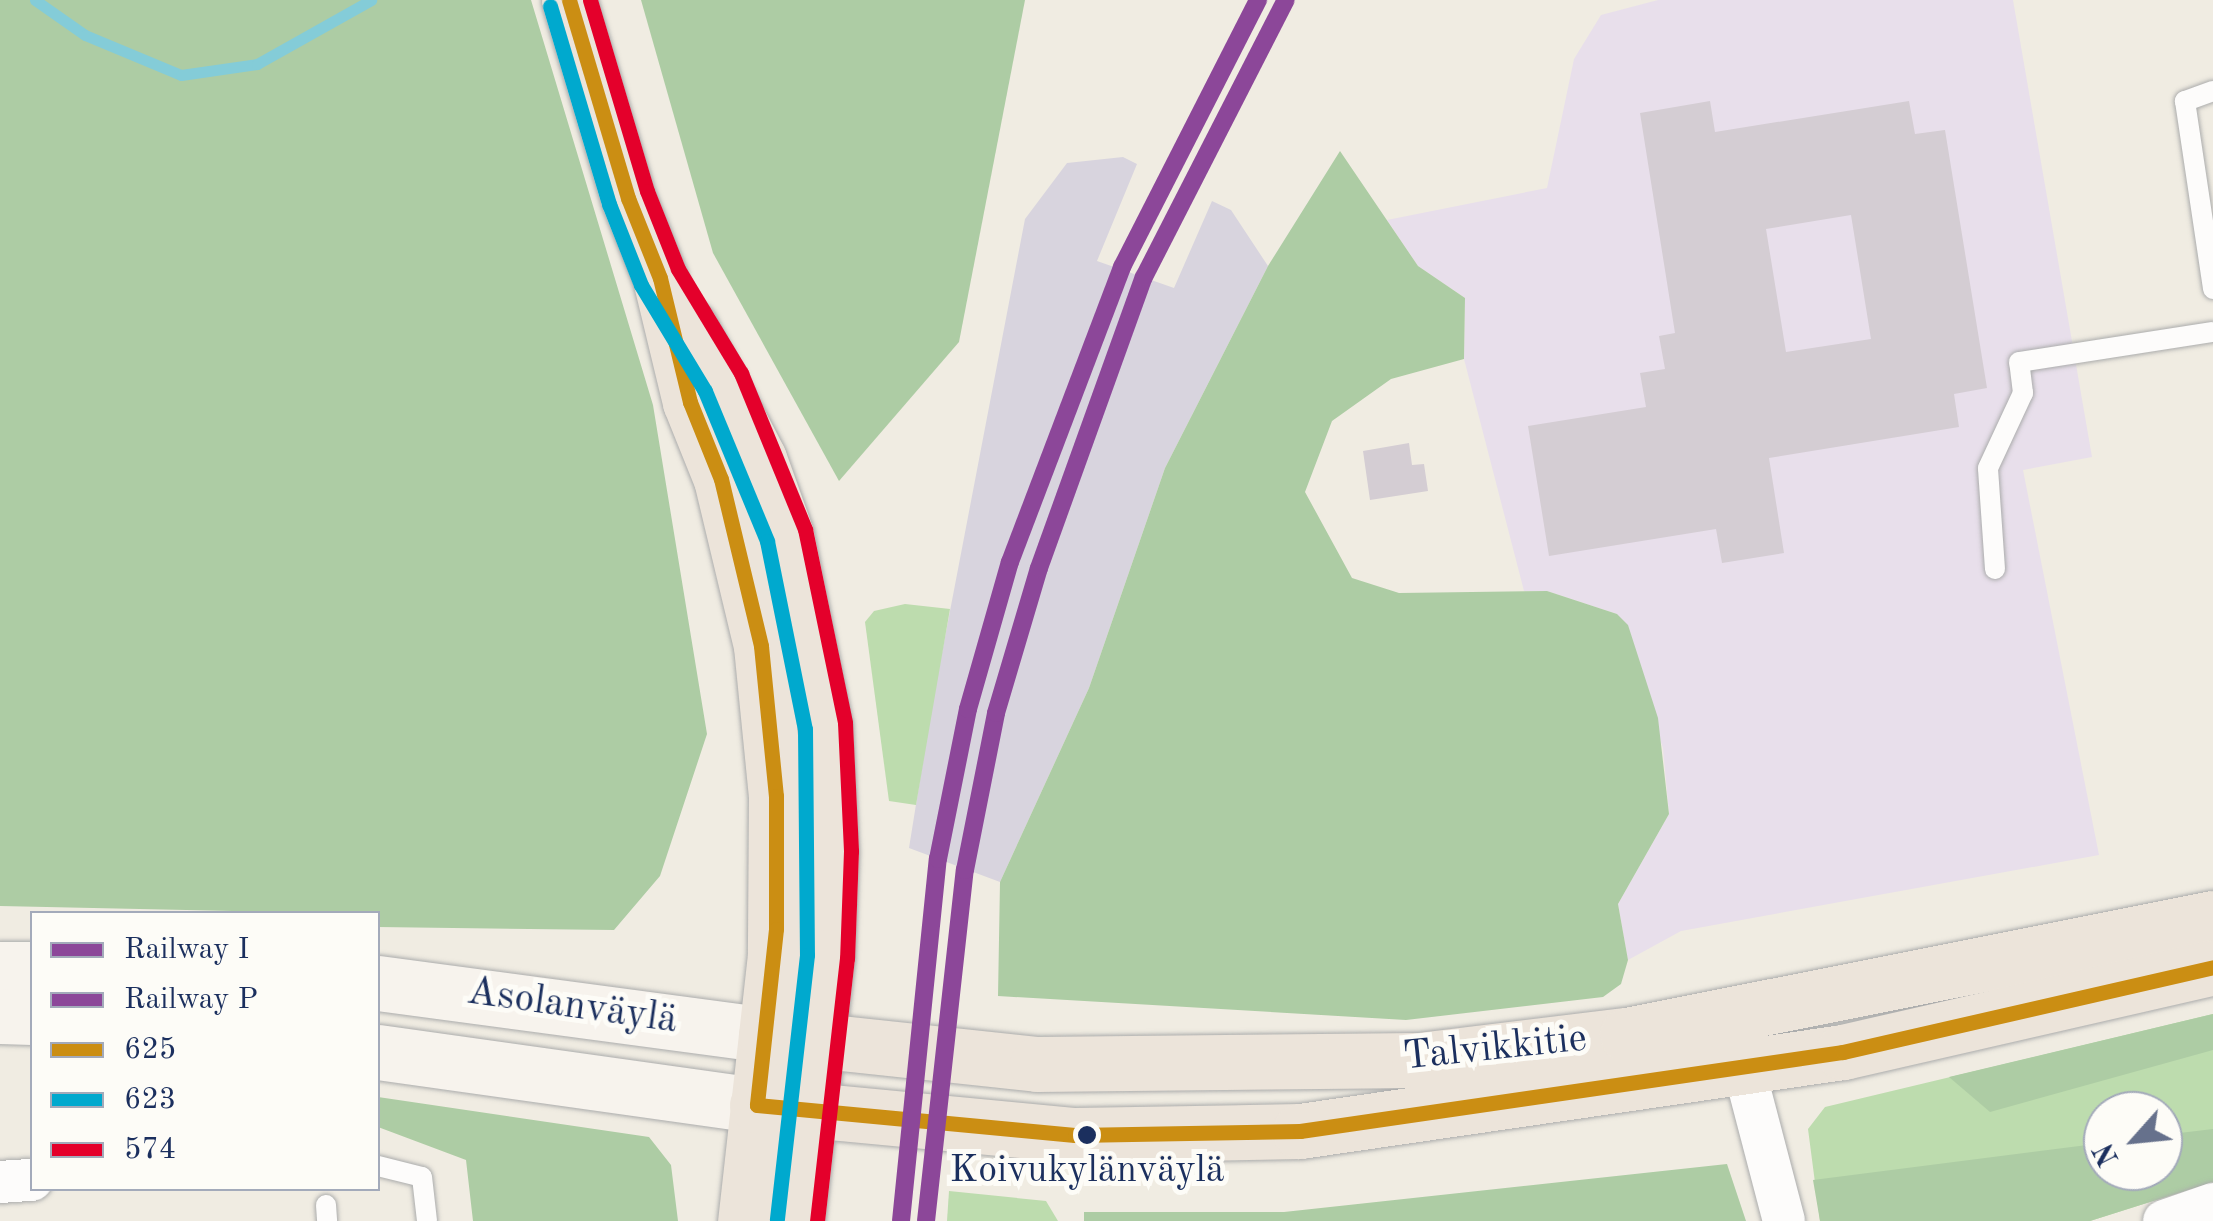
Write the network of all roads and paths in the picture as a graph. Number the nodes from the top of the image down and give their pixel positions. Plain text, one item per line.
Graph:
1 (570, 0) edge
2 (2213, 91) edge
3 (2213, 289) edge
4 (2213, 332) edge
5 (1994, 569) dead end
6 (2213, 918) edge
7 (2213, 967) edge
8 (0, 969) edge
9 (30, 969) edge
10 (380, 983) edge
11 (0, 1016) edge
12 (30, 1016) edge
13 (1730, 1016) junction
14 (791, 1040) junction
15 (380, 1052) edge
16 (1744, 1070) junction
17 (783, 1107) junction
18 (380, 1166) edge
19 (30, 1180) edge
20 (0, 1182) edge
21 (2213, 1204) edge
22 (426, 1221) edge
23 (745, 1221) edge
24 (797, 1221) edge
25 (1784, 1221) edge
26 (2164, 1221) edge

1 - 14 main road
2 - 3 lane
4 - 5 lane
6 - 13 main road, Talvikkitie
7 - 16 main road, Talvikkitie
8 - 9 main road
10 - 14 main road, Asolanväylä
11 - 12 main road
13 - 14 main road, Talvikkitie
13 - 16 street
14 - 17 main road
15 - 17 main road, Asolanväylä
16 - 17 main road, Talvikkitie
16 - 25 street
17 - 23 main road
17 - 24 main road
18 - 22 lane
19 - 20 street
21 - 26 street

